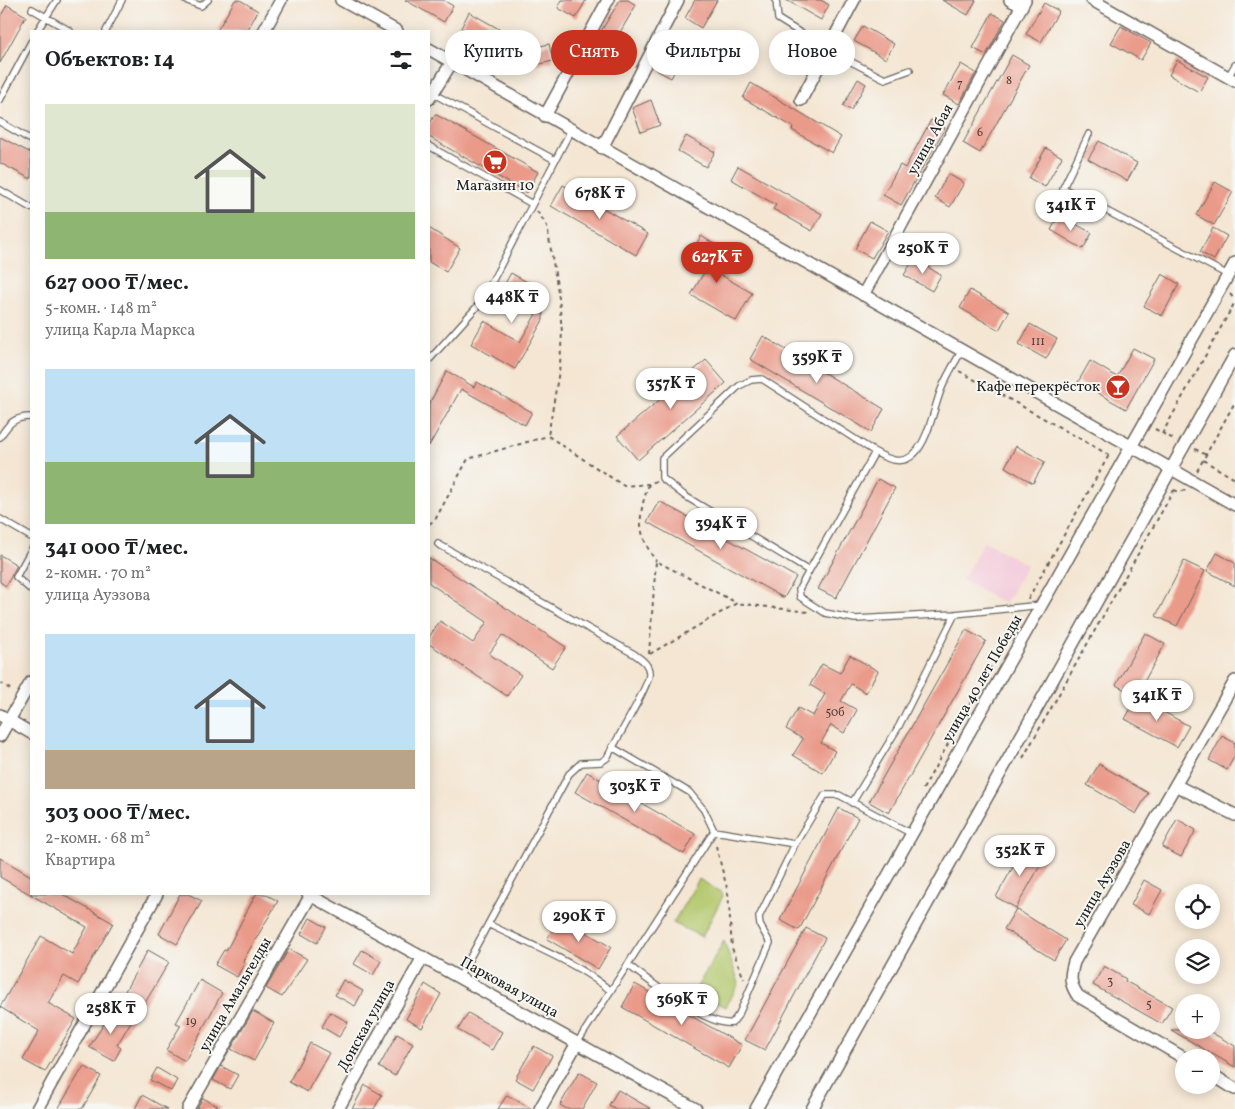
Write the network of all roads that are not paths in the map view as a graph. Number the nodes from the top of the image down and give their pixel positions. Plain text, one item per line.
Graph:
1 (56, 0) edge
2 (122, 0) edge
3 (185, 0) edge
4 (208, 0) edge
5 (281, 0) edge
6 (341, 0) edge
7 (608, 0) edge
8 (678, 0) edge
9 (776, 0) edge
10 (854, 0) edge
11 (1010, 0) edge
12 (1092, 0) edge
13 (1024, 3) edge
14 (32, 9) dead end
15 (45, 17) junction
16 (38, 30) edge
17 (68, 30) edge
18 (107, 30) edge
19 (265, 30) edge
20 (395, 30) edge
21 (796, 30) edge
22 (838, 30) edge
23 (30, 44) edge
24 (430, 50) edge
25 (445, 58) edge
26 (855, 64) edge
27 (1235, 65) edge
28 (910, 70) dead end
29 (445, 73) edge
30 (474, 75) edge
31 (814, 75) edge
32 (1232, 79) edge
33 (430, 96) edge
34 (0, 100) edge
35 (801, 100) dead end
36 (545, 116) junction
37 (0, 122) edge
38 (571, 130) junction
39 (1089, 134) dead end
40 (30, 139) edge
41 (430, 147) edge
42 (602, 148) junction
43 (554, 160) junction
44 (0, 190) edge
45 (532, 204) junction
46 (30, 207) edge
47 (1235, 263) edge
48 (1228, 275) junction
49 (863, 295) junction
50 (960, 352) junction
51 (1235, 355) edge
52 (430, 359) edge
53 (30, 417) edge
54 (0, 437) edge
55 (1131, 447) junction
56 (875, 452) junction
57 (1171, 469) junction
58 (1235, 505) edge
59 (0, 519) edge
60 (30, 537) edge
61 (438, 544) dead end
62 (30, 552) edge
63 (809, 572) junction
64 (30, 589) edge
65 (1042, 605) junction
66 (955, 614) junction
67 (1235, 681) edge
68 (30, 684) edge
69 (5, 718) edge
70 (30, 732) edge
71 (0, 736) edge
72 (612, 747) junction
73 (1177, 786) junction
74 (852, 803) junction
75 (1235, 815) edge
76 (712, 833) junction
77 (912, 834) junction
78 (795, 844) junction
79 (156, 895) edge
80 (309, 895) edge
81 (312, 895) edge
82 (488, 924) junction
83 (423, 957) junction
84 (628, 964) junction
85 (459, 978) junction
86 (612, 990) junction
87 (577, 1043) junction
88 (1175, 1053) edge
89 (1220, 1079) edge
90 (1235, 1088) edge
91 (38, 1109) edge
92 (188, 1109) edge
93 (338, 1109) edge
94 (540, 1109) edge
95 (696, 1109) edge
96 (756, 1109) edge
97 (812, 1109) edge

1 - 15 lane
2 - 18 lane
3 - 4 lane
5 - 19 street
6 - 20 street
7 - 36 street
8 - 42 street
9 - 21 lane
10 - 22 street
11 - 13 street
12 - 32 street
13 - 49 street, улица Абая
14 - 15 lane
15 - 16 lane
15 - 17 lane
23 - 34 lane
24 - 25 street
26 - 28 lane
27 - 32 lane
29 - 33 street
30 - 36 street
31 - 35 street
33 - 43 lane
36 - 38 street
37 - 40 lane
38 - 42 street
38 - 43 lane
39 - 48 lane
41 - 45 lane
42 - 49 street
43 - 45 lane
44 - 46 lane
45 - 52 lane
47 - 48 street, улица 40 лет Победы
48 - 55 street, улица 40 лет Победы
49 - 50 street
50 - 55 street
50 - 56 lane
51 - 57 street
53 - 54 lane
55 - 57 street
55 - 65 street, улица 40 лет Победы
56 - 63 lane
56 - 63 lane
57 - 58 street
57 - 97 street
59 - 60 lane
61 - 72 lane
62 - 64 lane
63 - 66 lane
65 - 66 lane
65 - 77 street, улица 40 лет Победы
66 - 74 lane
67 - 73 street, улица Ауэзова
68 - 69 street
69 - 70 street
69 - 71 street
72 - 76 lane
72 - 82 lane
73 - 75 street
73 - 88 street, улица Ауэзова
74 - 77 lane
74 - 78 lane
76 - 78 lane
76 - 84 lane
77 - 96 street, улица 40 лет Победы
78 - 84 lane
79 - 91 street
80 - 92 street, улица Амальгелды
81 - 83 street, Парковая улица
82 - 85 lane
82 - 86 lane
83 - 85 street, Парковая улица
83 - 93 street, Донская улица
84 - 86 lane
85 - 87 street, Парковая улица
86 - 87 lane
87 - 94 street
87 - 95 street, Парковая улица
89 - 90 street

